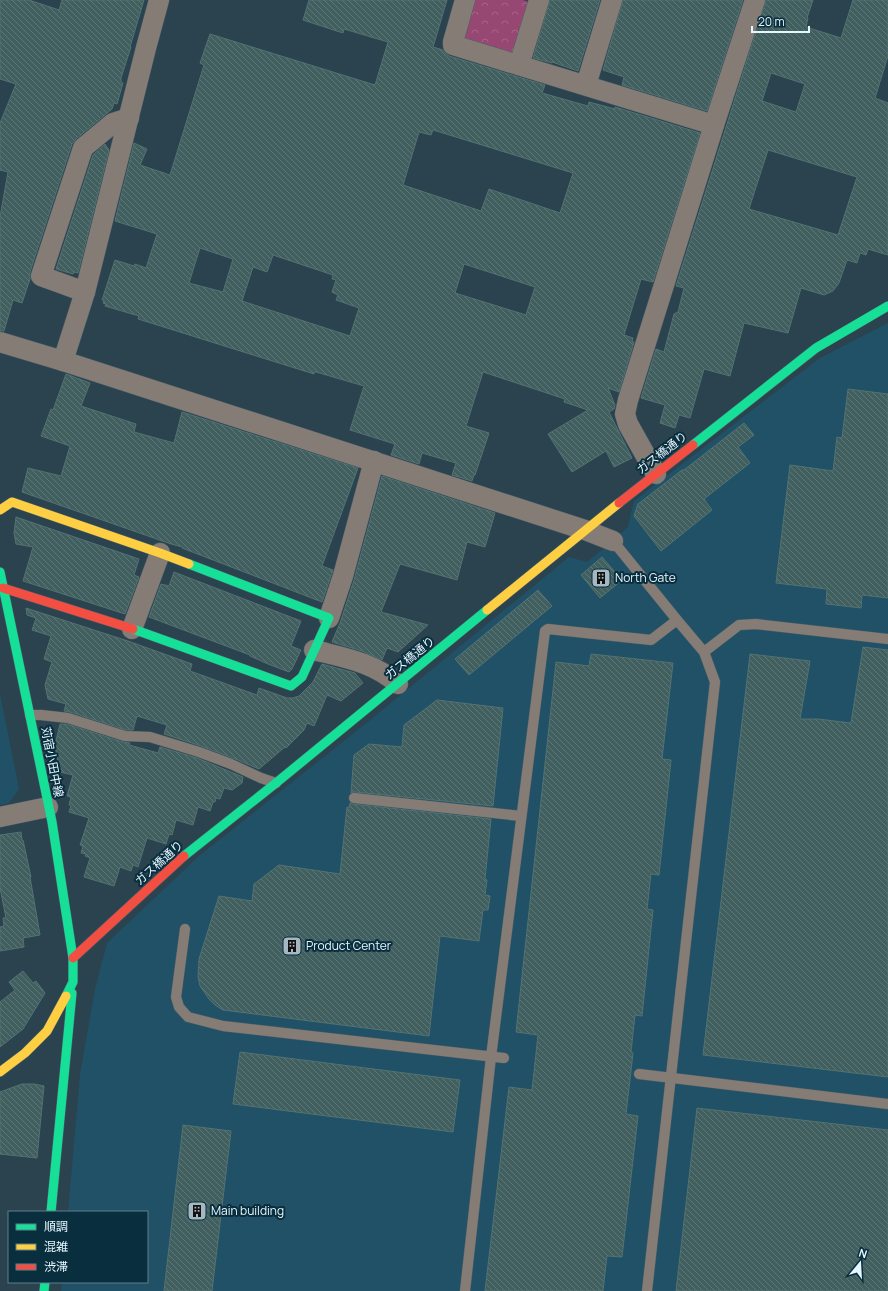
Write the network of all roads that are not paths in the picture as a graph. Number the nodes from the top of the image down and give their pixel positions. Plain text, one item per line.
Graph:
1 (159, 0) edge
2 (466, 0) edge
3 (540, 0) edge
4 (612, 0) edge
5 (755, 0) edge
6 (519, 65) junction
7 (586, 85) junction
8 (129, 118) junction
9 (714, 125) junction
10 (85, 292) junction
11 (888, 306) edge
12 (0, 342) edge
13 (63, 361) junction
14 (374, 461) junction
15 (656, 474) junction
16 (0, 510) edge
17 (585, 530) junction
18 (613, 541) joint
19 (160, 553) junction
20 (0, 572) edge
21 (3, 588) junction
22 (329, 618) junction
23 (677, 620) junction
24 (132, 629) junction
25 (888, 639) edge
26 (314, 650) junction
27 (704, 652) junction
28 (398, 684) junction
29 (30, 715) junction
30 (276, 783) junction
31 (354, 798) dead end
32 (48, 807) junction
33 (521, 816) junction
34 (0, 817) edge
35 (184, 929) dead end
36 (73, 958) junction
37 (73, 982) junction
38 (491, 1057) junction
39 (504, 1058) dead end
40 (0, 1072) edge
41 (639, 1074) dead end
42 (670, 1078) junction
43 (888, 1104) edge
44 (51, 1211) edge
45 (465, 1291) edge
46 (647, 1291) edge

1 - 8 street
2 - 6 street
3 - 6 street
4 - 7 street
5 - 9 street
6 - 7 street
7 - 9 street
8 - 10 street
8 - 10 street
9 - 15 street
10 - 13 street
11 - 15 street, ガス橋通り
12 - 13 street
13 - 14 street
14 - 17 street
14 - 22 street
15 - 17 street, ガス橋通り
16 - 19 street
17 - 18 street
17 - 28 street, ガス橋通り
18 - 23 lane
19 - 22 street
19 - 24 street
20 - 21 street, 苅宿小田中線
21 - 24 street
21 - 29 street, 苅宿小田中線
22 - 26 street
23 - 27 lane
23 - 33 lane
24 - 26 street
25 - 27 lane
26 - 28 street
27 - 42 lane
28 - 30 street, ガス橋通り
29 - 30 lane
29 - 32 street, 苅宿小田中線
30 - 36 street, ガス橋通り
31 - 33 lane
32 - 34 street
32 - 36 street, 苅宿小田中線
33 - 38 lane
35 - 38 lane
36 - 37 street
37 - 40 street
37 - 44 street
38 - 39 lane
38 - 45 lane
41 - 42 lane
42 - 43 lane
42 - 46 lane

